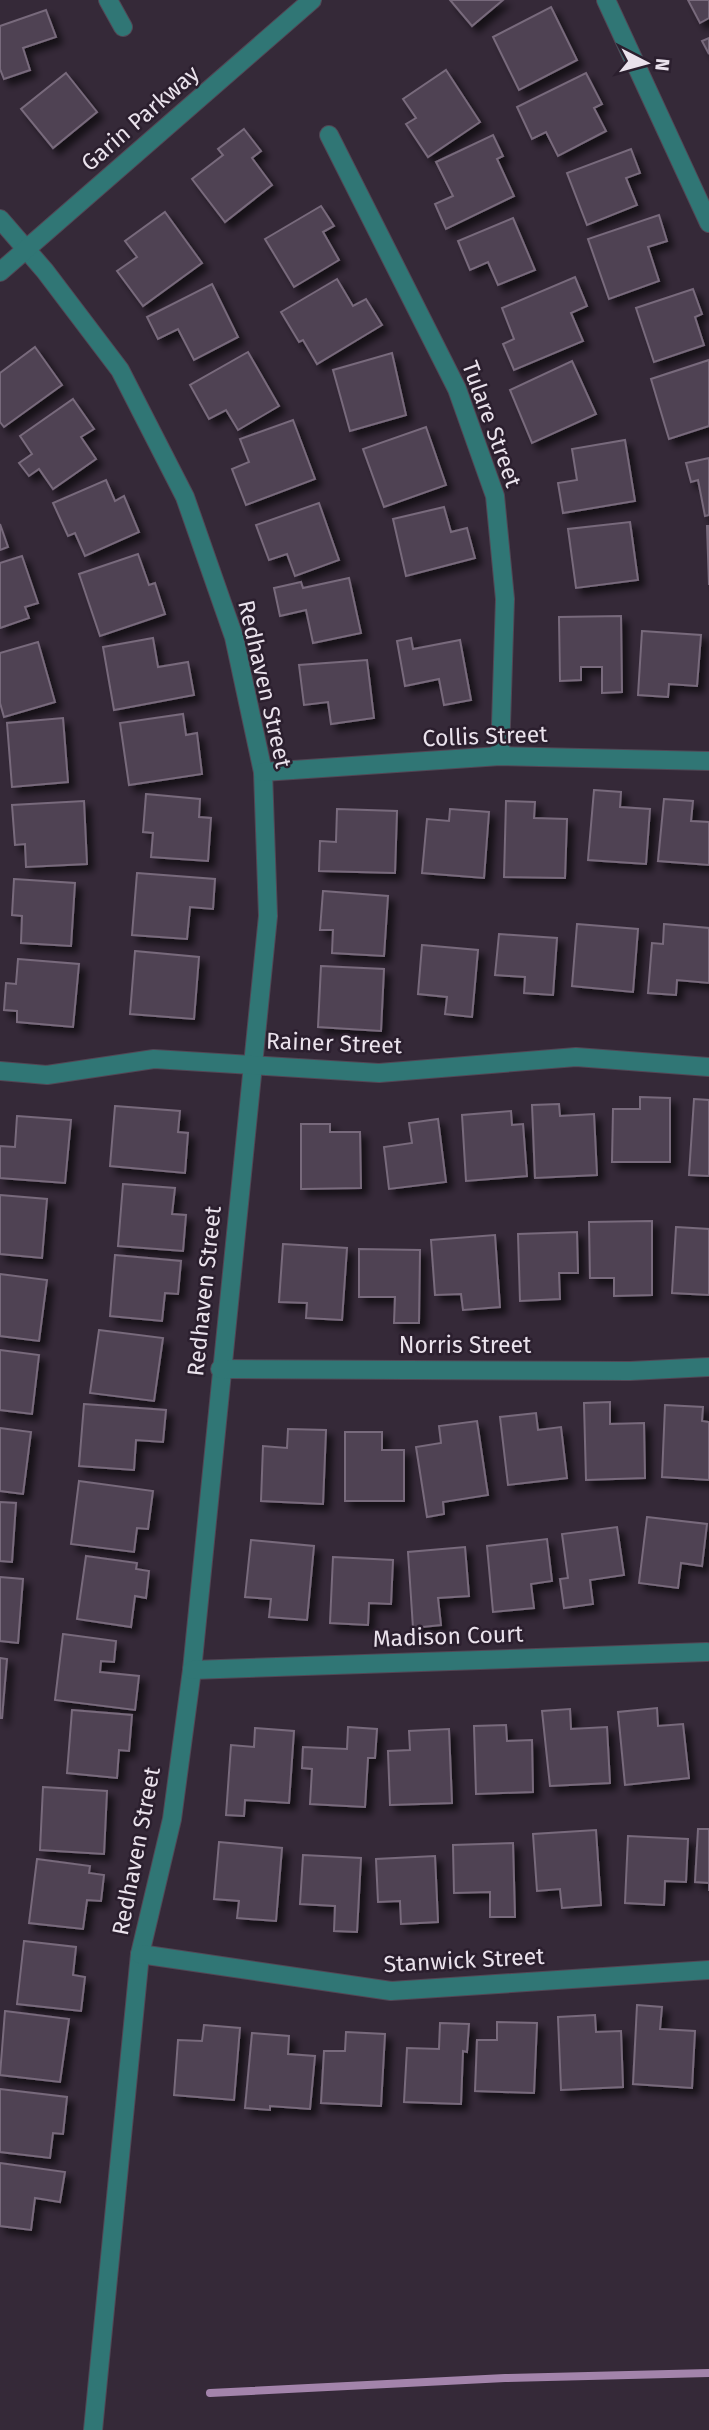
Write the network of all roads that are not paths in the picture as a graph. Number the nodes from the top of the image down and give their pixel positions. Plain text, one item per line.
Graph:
1 (108, 0) edge
2 (312, 0) edge
3 (606, 0) edge
4 (123, 27) dead end
5 (329, 135) dead end
6 (0, 219) edge
7 (709, 223) edge
8 (26, 249) junction
9 (0, 272) edge
10 (500, 757) junction
11 (709, 761) edge
12 (263, 772) junction
13 (252, 1064) junction
14 (709, 1067) edge
15 (0, 1071) edge
16 (709, 1367) edge
17 (220, 1369) junction
18 (707, 1652) dead end
19 (192, 1670) junction
20 (140, 1954) junction
21 (709, 1970) edge
22 (93, 2430) edge

1 - 4 street
2 - 8 street, Garin Parkway
3 - 7 street
5 - 10 street, Tulare Street
6 - 8 street, Redhaven Street
8 - 9 street, Garin Parkway
8 - 12 street, Redhaven Street
10 - 11 street, Collis Street
10 - 12 street, Collis Street
12 - 13 street, Redhaven Street
13 - 14 street, Rainer Street
13 - 15 street, Rainer Street
13 - 17 street, Redhaven Street
16 - 17 street, Norris Street
17 - 19 street, Redhaven Street
18 - 19 street, Madison Court
19 - 20 street, Redhaven Street
20 - 21 street, Stanwick Street
20 - 22 street, Redhaven Street

